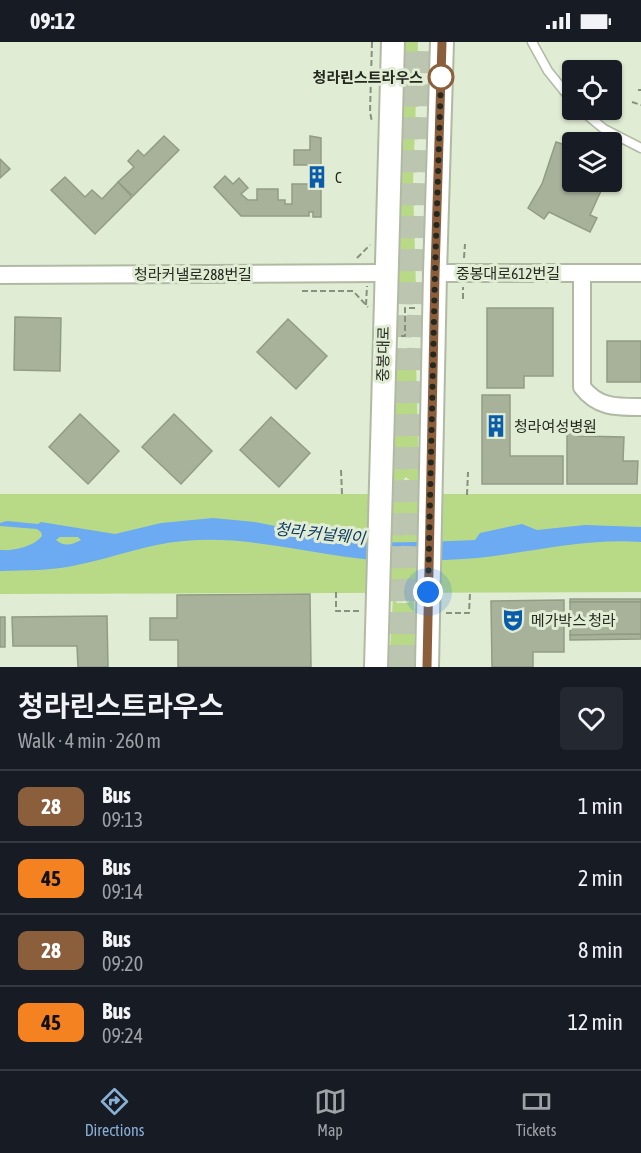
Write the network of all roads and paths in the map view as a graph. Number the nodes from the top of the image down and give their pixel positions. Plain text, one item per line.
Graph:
1 (393, 42) edge
2 (442, 42) edge
3 (532, 42) edge
4 (562, 88) edge
5 (632, 102) dead end
6 (641, 105) edge
7 (593, 120) edge
8 (641, 148) edge
9 (385, 273) junction
10 (435, 273) junction
11 (582, 273) junction
12 (641, 273) edge
13 (0, 275) edge
14 (302, 291) dead end
15 (369, 308) dead end
16 (416, 308) dead end
17 (394, 336) dead end
18 (641, 407) edge
19 (341, 470) dead end
20 (468, 472) dead end
21 (342, 494) dead end
22 (467, 495) dead end
23 (336, 592) dead end
24 (470, 593) dead end
25 (361, 610) dead end
26 (446, 613) dead end
27 (376, 667) edge
28 (427, 667) edge

1 - 9 main road, 중봉대로
2 - 10 main road
3 - 4 lane
5 - 6 path
7 - 8 lane
9 - 13 street, 청라커낼로288번길
9 - 27 main road, 중봉대로
10 - 11 street, 중봉대로612번길
10 - 28 main road
11 - 12 street, 중봉대로612번길
11 - 18 street, 중봉대로612번길
14 - 15 path
16 - 17 path
19 - 21 path
20 - 22 path
23 - 25 path
24 - 26 path

